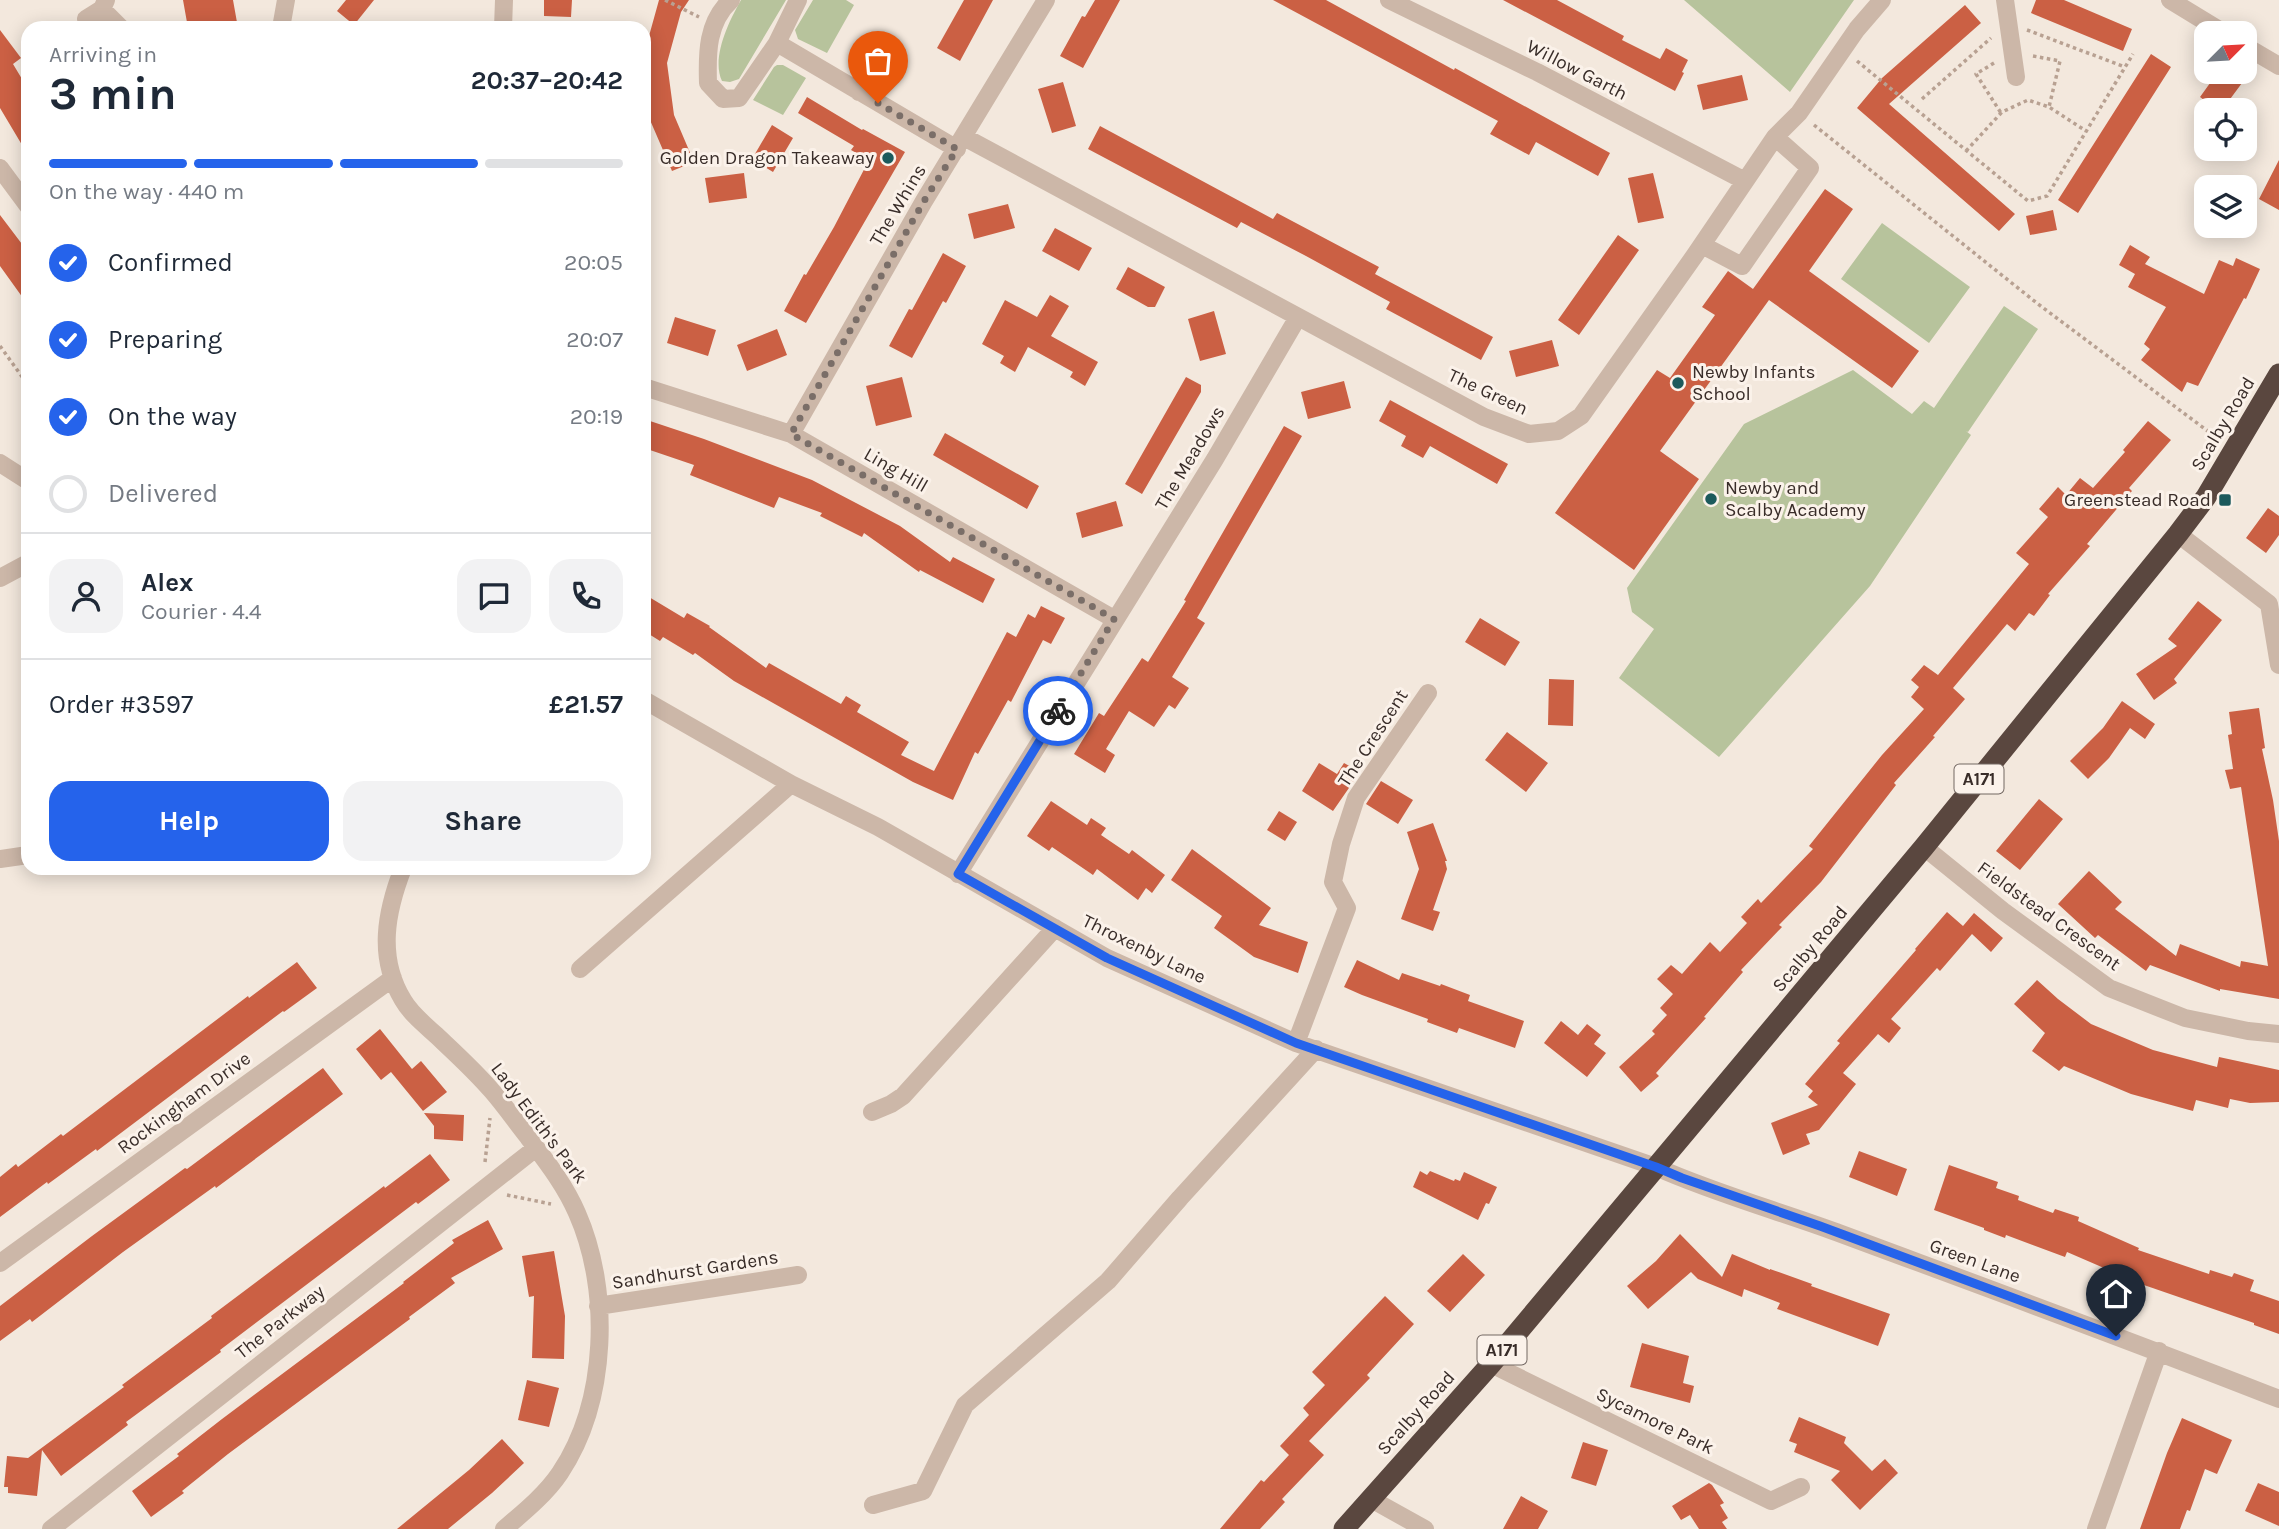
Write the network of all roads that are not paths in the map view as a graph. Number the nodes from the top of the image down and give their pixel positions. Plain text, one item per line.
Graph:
1 (286, 0) edge
2 (504, 0) edge
3 (731, 0) edge
4 (798, 0) edge
5 (1046, 0) edge
6 (1389, 0) edge
7 (1882, 0) edge
8 (2005, 0) edge
9 (2169, 0) edge
10 (2196, 7) edge
11 (98, 9) edge
12 (113, 21) edge
13 (282, 21) edge
14 (503, 21) edge
15 (2211, 21) edge
16 (777, 43) junction
17 (881, 52) dead end
18 (2258, 53) edge
19 (2279, 65) edge
20 (2016, 77) dead end
21 (859, 92) junction
22 (1775, 136) junction
23 (961, 143) junction
24 (0, 168) edge
25 (1745, 181) junction
26 (21, 196) edge
27 (1702, 245) junction
28 (1298, 317) junction
29 (2279, 374) edge
30 (651, 389) edge
31 (791, 434) junction
32 (0, 463) edge
33 (21, 476) edge
34 (2178, 534) junction
35 (21, 567) edge
36 (0, 578) edge
37 (2274, 603) edge
38 (1114, 619) junction
39 (2279, 665) edge
40 (1428, 693) dead end
41 (651, 704) edge
42 (791, 784) junction
43 (1924, 847) junction
44 (21, 856) edge
45 (0, 859) edge
46 (958, 874) junction
47 (401, 875) edge
48 (1055, 928) junction
49 (580, 969) dead end
50 (393, 978) junction
51 (2279, 1034) edge
52 (1296, 1043) junction
53 (1316, 1049) junction
54 (872, 1112) dead end
55 (536, 1149) junction
56 (1656, 1167) junction
57 (0, 1263) edge
58 (798, 1275) dead end
59 (598, 1306) junction
60 (2159, 1352) junction
61 (1491, 1364) junction
62 (2279, 1399) edge
63 (1801, 1487) dead end
64 (1371, 1499) junction
65 (873, 1505) dead end
66 (51, 1529) edge
67 (505, 1529) edge
68 (1344, 1529) edge
69 (1426, 1529) edge
70 (2096, 1529) edge

1 - 13 street
2 - 14 street
3 - 16 street
4 - 16 street
5 - 23 street, The Whins
6 - 25 street, Willow Garth
7 - 22 street, The Green
8 - 20 street
9 - 10 street
10 - 15 street
11 - 12 street
16 - 21 street, The Green
17 - 21 street
18 - 19 street
21 - 23 street, The Green
22 - 25 street, The Green
22 - 27 street
23 - 28 street, The Green
23 - 31 street, The Whins
24 - 26 street
25 - 27 street, The Green
27 - 28 street, The Green
28 - 38 street, The Meadows
29 - 34 highway, Scalby Road / A171
30 - 31 street, Ling Hill
31 - 38 street, Ling Hill
32 - 33 street
34 - 37 street
34 - 43 highway, Scalby Road / A171
35 - 36 street
37 - 39 street
38 - 46 street, The Meadows
40 - 52 street, The Crescent
41 - 42 street, Throxenby Lane
42 - 46 street, Throxenby Lane
42 - 49 street
43 - 51 street, Fieldstead Crescent
43 - 56 highway, Scalby Road / A171
44 - 45 street
46 - 48 street, Throxenby Lane
47 - 50 street, Lady Edith's Park
48 - 52 street, Throxenby Lane
48 - 54 street
50 - 55 street, Lady Edith's Park
50 - 57 street, Rockingham Drive
52 - 53 street, Throxenby Lane
53 - 56 street, Throxenby Lane
53 - 65 street
55 - 59 street, Lady Edith's Park
55 - 66 street, The Parkway
56 - 60 street, Green Lane
56 - 61 highway, Scalby Road / A171
58 - 59 street, Sandhurst Gardens
59 - 67 street, Lady Edith's Park
60 - 62 street, Green Lane
60 - 70 street
61 - 63 street, Sycamore Park
61 - 64 highway, Scalby Road / A171
64 - 68 highway, Scalby Road / A171
64 - 69 street

